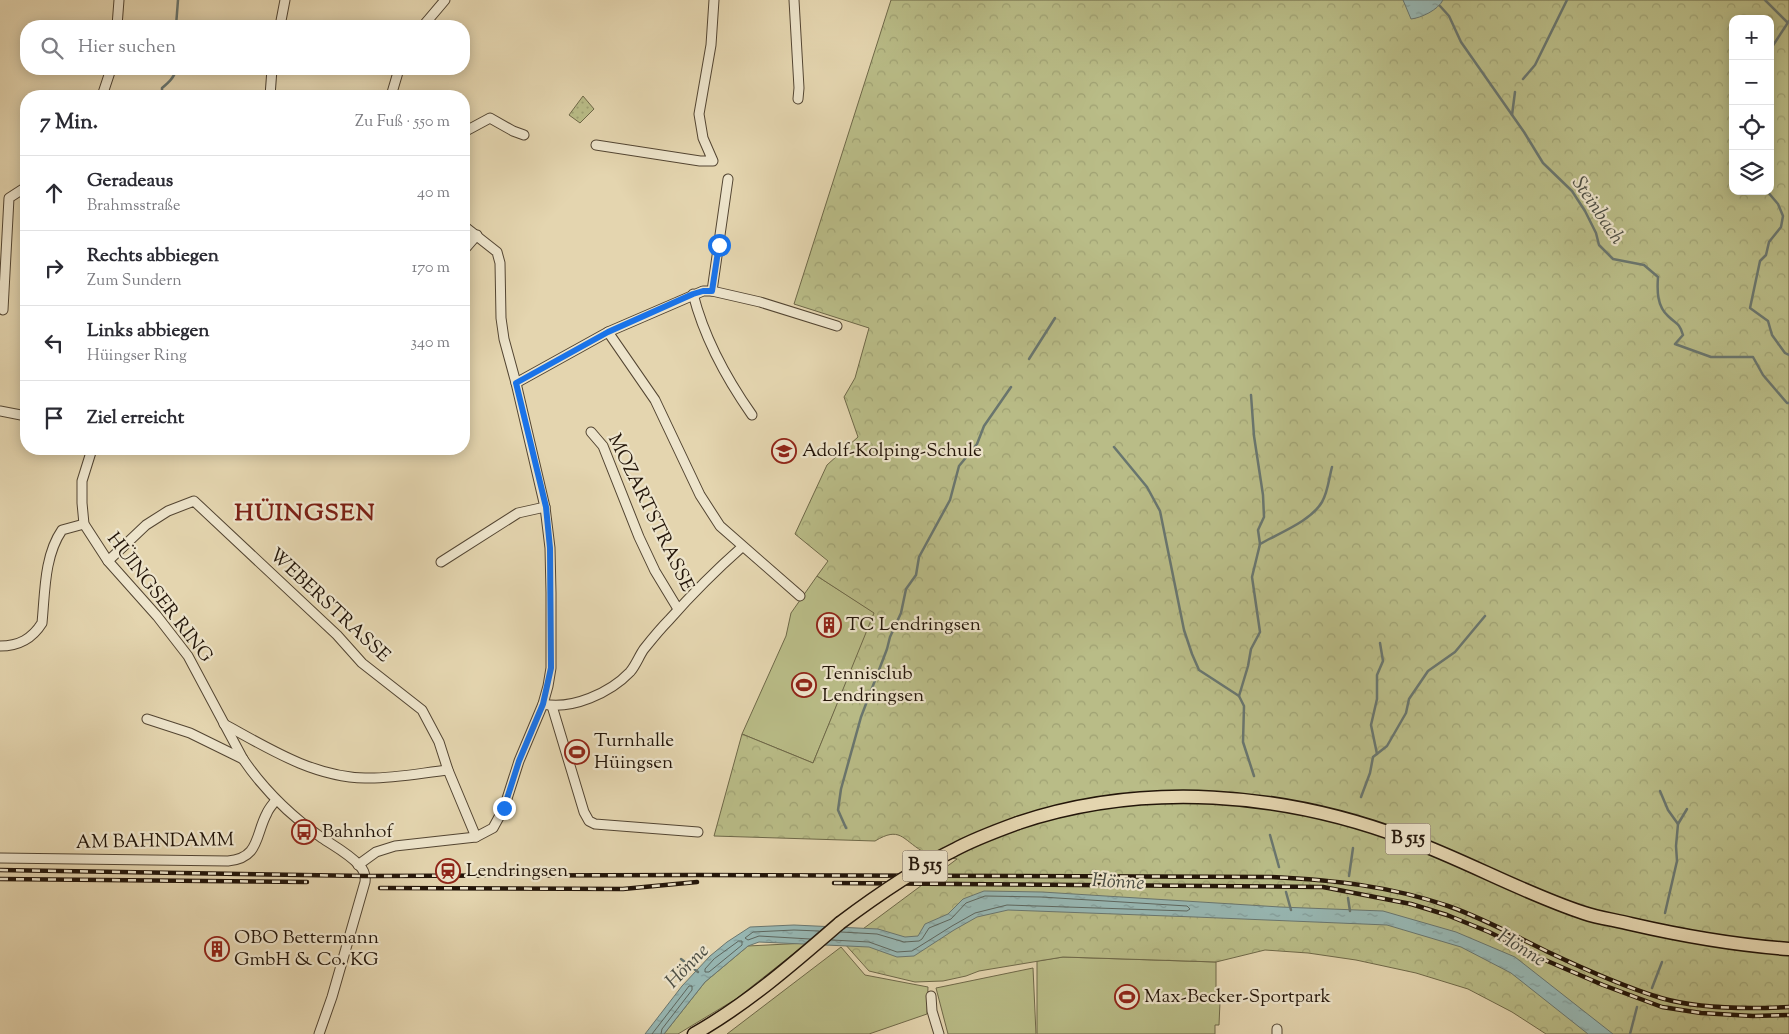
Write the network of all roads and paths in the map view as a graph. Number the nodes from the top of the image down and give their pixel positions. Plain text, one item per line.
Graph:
1 (119, 0) edge
2 (285, 0) edge
3 (444, 0) edge
4 (714, 0) edge
5 (794, 0) edge
6 (117, 20) edge
7 (281, 20) edge
8 (428, 20) edge
9 (110, 75) edge
10 (272, 75) edge
11 (397, 75) edge
12 (105, 90) edge
13 (270, 90) edge
14 (393, 90) edge
15 (798, 99) dead end
16 (470, 129) edge
17 (524, 135) dead end
18 (596, 146) dead end
19 (728, 180) dead end
20 (20, 191) edge
21 (470, 230) edge
22 (477, 235) junction
23 (470, 243) edge
24 (712, 291) junction
25 (693, 294) junction
26 (3, 310) dead end
27 (837, 326) dead end
28 (608, 332) junction
29 (516, 383) junction
30 (0, 411) edge
31 (752, 414) dead end
32 (20, 415) edge
33 (591, 432) dead end
34 (90, 455) edge
35 (546, 507) junction
36 (84, 524) junction
37 (742, 547) junction
38 (108, 561) junction
39 (441, 562) dead end
40 (800, 596) dead end
41 (678, 609) junction
42 (0, 646) edge
43 (548, 705) junction
44 (147, 719) dead end
45 (224, 724) junction
46 (243, 759) junction
47 (448, 770) junction
48 (276, 800) junction
49 (698, 832) dead end
50 (476, 837) junction
51 (0, 858) edge
52 (358, 865) junction
53 (1789, 949) edge
54 (931, 996) dead end
55 (319, 1034) edge
56 (694, 1034) edge
57 (939, 1034) edge

1 - 6 street
2 - 7 street
3 - 8 street
4 - 18 street
5 - 15 street
9 - 12 street
10 - 13 street
11 - 14 street
16 - 17 street
19 - 24 street
20 - 26 street
21 - 22 street
22 - 23 street
22 - 29 street
24 - 25 street
24 - 27 street
25 - 28 street
25 - 31 street
28 - 29 street
28 - 37 street
29 - 35 street
30 - 32 street
33 - 41 street, MOZARTSTRASSE
34 - 36 street, HÜINGSER RING
35 - 39 street
35 - 43 street
36 - 38 street, HÜINGSER RING
36 - 42 street
37 - 40 street
37 - 41 street, MOZARTSTRASSE
38 - 45 street, HÜINGSER RING
38 - 47 street, WEBERSTRASSE
41 - 43 street, MOZARTSTRASSE
43 - 49 street
43 - 50 street
44 - 46 street, HÜINGSER RING
45 - 46 street, HÜINGSER RING
45 - 47 street
46 - 48 street, HÜINGSER RING
47 - 50 street, WEBERSTRASSE
48 - 51 street, AM BAHNDAMM
48 - 52 street, HÜINGSER RING
50 - 52 street
52 - 55 street
53 - 56 main road, B 515, bridge
54 - 57 street

